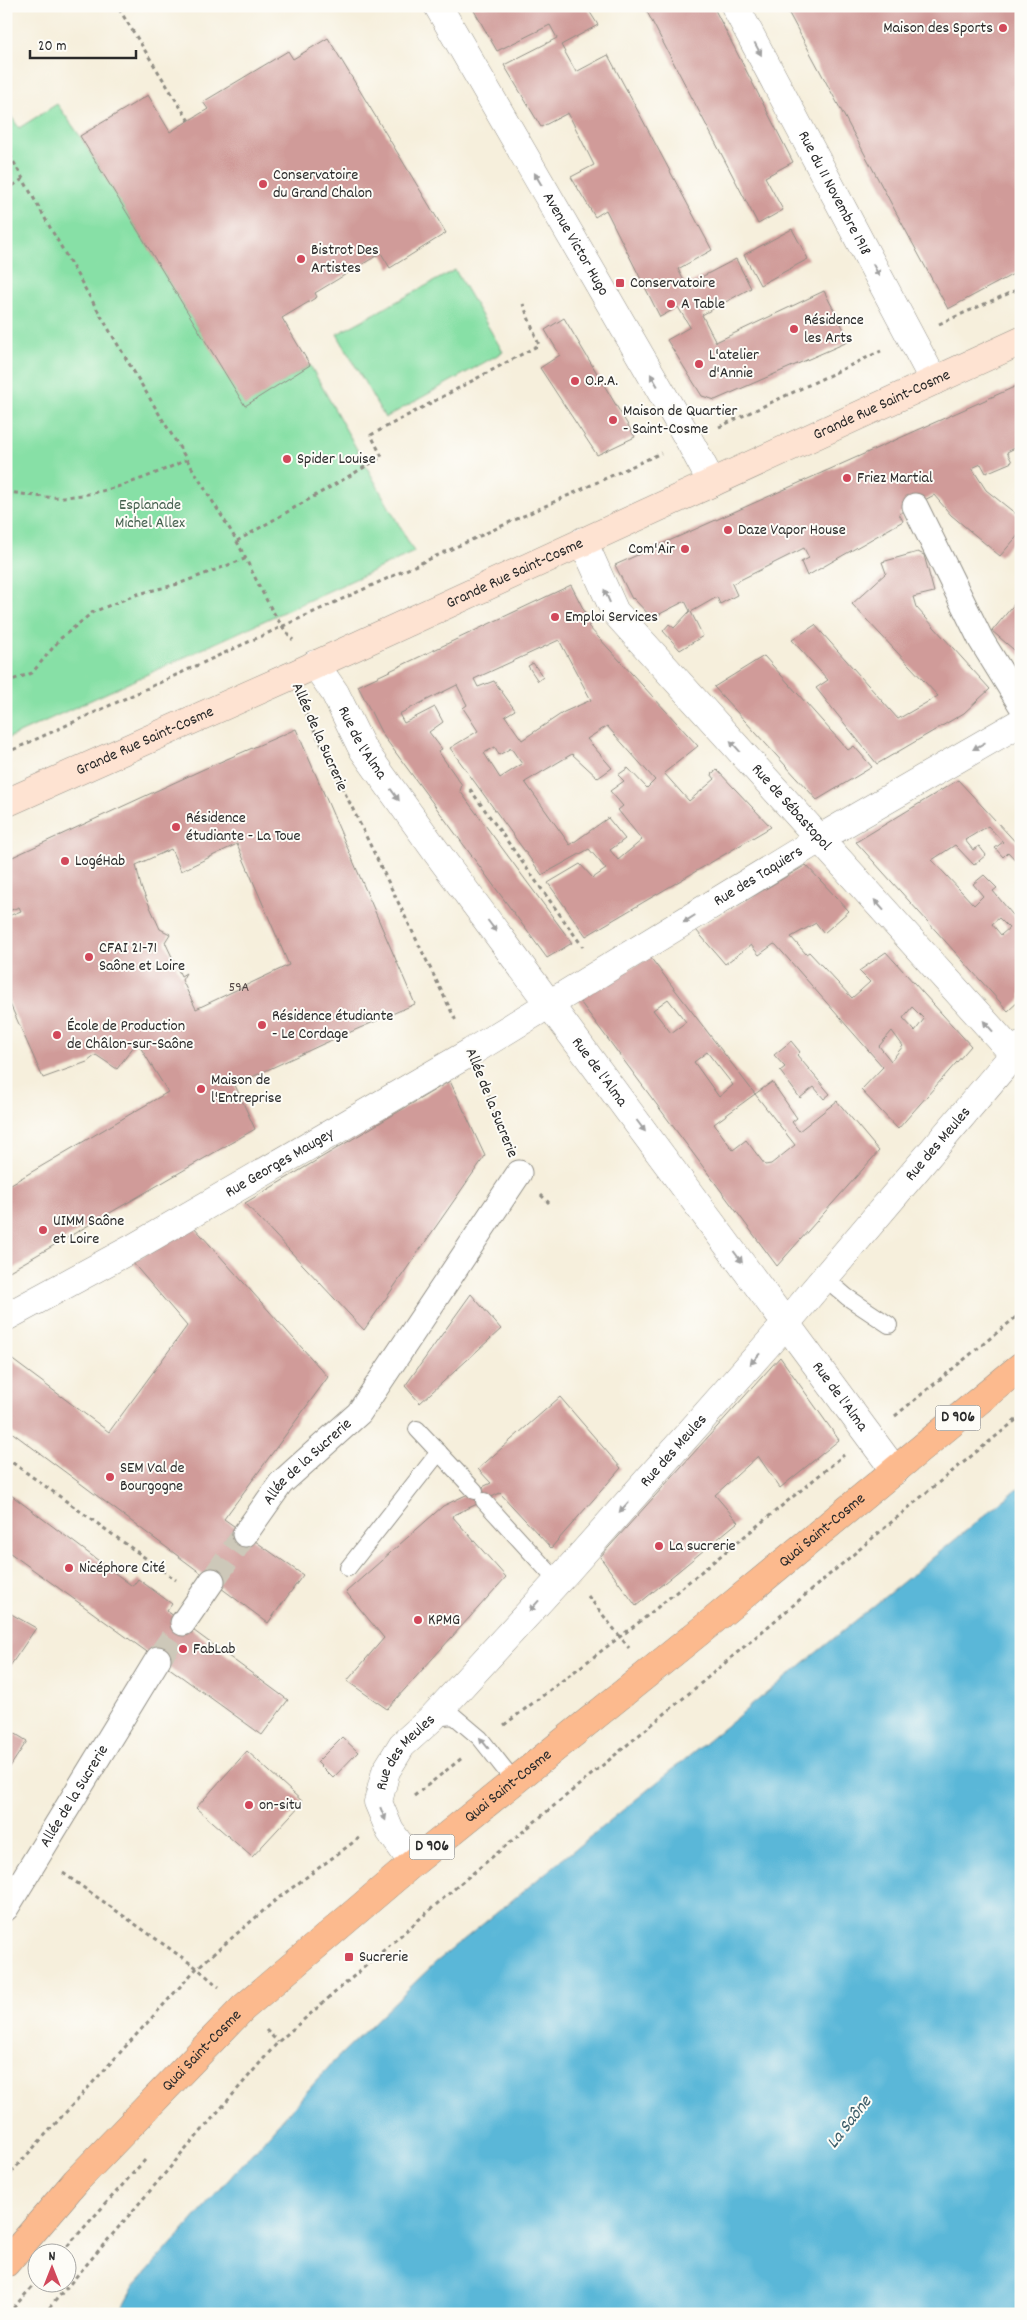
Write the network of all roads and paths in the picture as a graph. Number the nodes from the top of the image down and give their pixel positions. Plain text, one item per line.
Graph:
1 (735, 6) edge
2 (119, 9) dead end
3 (445, 9) edge
4 (189, 121) dead end
5 (6, 148) edge
6 (23, 179) junction
7 (6, 190) edge
8 (1021, 288) edge
9 (523, 304) dead end
10 (912, 337) junction
11 (1021, 341) edge
12 (934, 381) junction
13 (690, 440) junction
14 (186, 460) junction
15 (712, 483) junction
16 (6, 492) edge
17 (915, 506) dead end
18 (236, 540) junction
19 (583, 540) junction
20 (247, 558) junction
21 (282, 627) junction
22 (303, 670) junction
23 (6, 682) edge
24 (1021, 705) edge
25 (1021, 722) edge
26 (6, 753) edge
27 (470, 789) dead end
28 (6, 803) edge
29 (820, 839) junction
30 (602, 973) junction
31 (551, 1004) junction
32 (471, 1052) junction
33 (1018, 1054) edge
34 (519, 1173) joint
35 (825, 1278) junction
36 (1021, 1313) edge
37 (6, 1317) edge
38 (787, 1323) junction
39 (889, 1325) dead end
40 (1021, 1366) edge
41 (1021, 1416) edge
42 (893, 1418) dead end
43 (417, 1429) dead end
44 (439, 1452) junction
45 (848, 1452) dead end
46 (6, 1458) edge
47 (895, 1471) junction
48 (246, 1534) tunnel mouth
49 (348, 1568) dead end
50 (562, 1576) junction
51 (206, 1590) joint
52 (183, 1623) tunnel mouth
53 (620, 1637) junction
54 (158, 1659) tunnel mouth
55 (432, 1718) junction
56 (483, 1742) junction
57 (514, 1781) junction
58 (385, 1818) junction
59 (38, 1855) junction
60 (413, 1863) junction
61 (6, 1908) edge
62 (197, 1968) junction
63 (272, 2022) dead end
64 (258, 2036) dead end
65 (150, 2154) dead end
66 (6, 2178) edge
67 (71, 2242) edge
68 (6, 2263) edge
69 (28, 2291) edge
70 (8, 2314) edge
71 (44, 2314) edge

1 -> 10 street, Rue du 11 Novembre 1918
2 - 4 path
13 -> 3 street, Avenue Victor Hugo
5 - 6 path
6 - 7 path
6 - 14 path
8 - 10 path
9 - 18 path
10 - 12 street, Rue du 11 Novembre 1918
10 - 13 path
11 - 12 main road, Grande Rue Saint-Cosme
12 - 15 main road, Grande Rue Saint-Cosme
13 - 15 street, Avenue Victor Hugo
13 - 21 path
14 - 16 path
14 - 18 path
15 - 19 main road, Grande Rue Saint-Cosme
17 - 24 street
18 - 20 path
19 - 22 main road, Grande Rue Saint-Cosme
29 -> 19 street, Rue de Sébastopol
20 - 21 path
20 - 23 path
21 - 26 path
22 - 28 main road, Grande Rue Saint-Cosme
22 -> 31 street, Rue de l'Alma
22 - 32 path, Allée de la Sucrerie
25 -> 29 street, Rue des Taquiers
27 - 30 path
29 -> 30 street, Rue des Taquiers
33 -> 29 street, Rue de Sébastopol
30 - 31 street, Rue des Taquiers
31 - 32 street, Rue Georges Maugey
31 -> 38 street, Rue de l'Alma
32 - 34 path, Allée de la Sucrerie
32 - 37 street, Rue Georges Maugey
33 - 35 street, Rue des Meules
34 - 48 street, Allée de la Sucrerie
35 - 38 street, Rue des Meules
35 - 39 lane
36 - 42 path
38 - 47 street, Rue de l'Alma
38 -> 50 street, Rue des Meules
40 - 47 main road, Quai Saint-Cosme / D 906
41 - 71 path
43 - 44 lane
44 - 49 lane
44 - 50 lane
45 - 53 path
46 - 51 path
47 - 57 main road, Quai Saint-Cosme / D 906
50 - 53 path
50 -> 55 street, Rue des Meules
51 - 52 street
53 - 56 path
54 - 59 street, Allée de la Sucrerie
55 - 56 lane
55 -> 58 street, Rue des Meules
57 -> 56 lane
56 - 58 path
57 - 60 main road, Quai Saint-Cosme / D 906
58 - 60 street, Rue des Meules
58 - 62 path
59 - 61 street, Allée de la Sucrerie
59 - 62 path
60 - 68 main road, Quai Saint-Cosme / D 906
62 - 66 path
63 - 64 path
65 - 67 path
69 - 70 path

